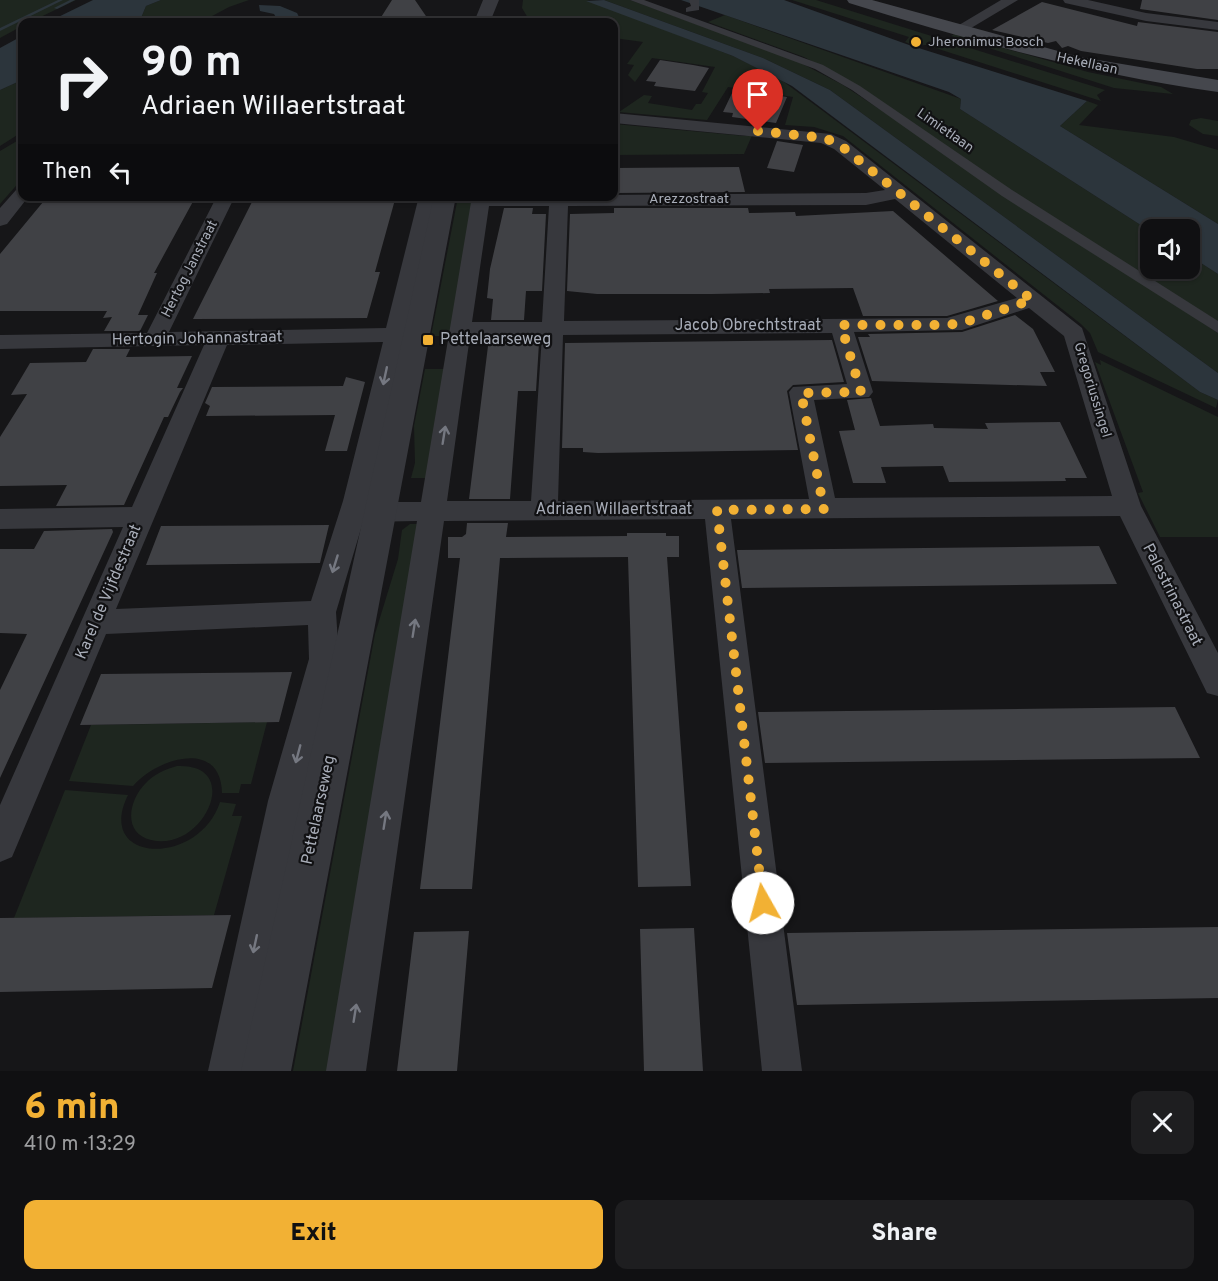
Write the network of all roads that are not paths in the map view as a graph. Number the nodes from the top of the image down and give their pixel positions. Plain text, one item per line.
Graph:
1 (491, 0) edge
2 (635, 0) edge
3 (855, 0) edge
4 (1011, 0) edge
5 (1070, 0) edge
6 (484, 18) edge
7 (1218, 26) edge
8 (956, 31) junction
9 (1218, 86) edge
10 (618, 118) edge
11 (896, 192) junction
12 (18, 199) edge
13 (618, 200) edge
14 (224, 201) edge
15 (427, 201) edge
16 (444, 201) edge
17 (481, 201) edge
18 (559, 201) edge
19 (0, 220) edge
20 (1032, 300) junction
21 (841, 325) junction
22 (553, 328) junction
23 (1218, 328) edge
24 (461, 329) junction
25 (395, 335) junction
26 (218, 339) junction
27 (154, 340) junction
28 (0, 342) edge
29 (1128, 506) junction
30 (824, 509) junction
31 (717, 510) junction
32 (544, 511) junction
33 (367, 512) junction
34 (432, 512) junction
35 (141, 518) junction
36 (0, 519) edge
37 (322, 612) junction
38 (96, 622) junction
39 (1218, 683) edge
40 (10, 796) edge
41 (0, 845) edge
42 (228, 1071) edge
43 (266, 1071) edge
44 (346, 1071) edge
45 (782, 1071) edge

1 - 6 street
2 - 23 street, Limietlaan
3 - 8 main road, Hekellaan
4 - 8 street
5 - 7 street
8 - 9 main road, Hekellaan
10 - 11 street, Gregoriussingel
11 - 13 street, Arezzostraat
11 - 20 street, Gregoriussingel
12 - 19 street
14 - 27 street, Hertog Janstraat
15 - 25 street, Pettelaarseweg
16 - 33 street, Pettelaarseweg
17 - 24 street
18 - 22 street
20 - 21 street, Jacob Obrechtstraat
20 - 29 street, Gregoriussingel
21 - 22 street, Jacob Obrechtstraat
21 - 30 street
22 - 24 street, Jacob Obrechtstraat
22 - 32 street
34 -> 24 street
25 - 26 street, Hertogin Johannastraat
25 -> 33 street, Pettelaarseweg
26 - 27 street, Hertogin Johannastraat
26 - 35 street, Karel de Vijfdestraat
27 - 28 street, Hertogin Johannastraat
29 - 30 street, Adriaen Willaertstraat
29 - 39 street, Palestrinastraat
30 - 31 street, Adriaen Willaertstraat
31 - 32 street, Adriaen Willaertstraat
31 - 45 street
32 - 34 street, Adriaen Willaertstraat
33 - 34 street, Adriaen Willaertstraat
33 -> 37 street, Pettelaarseweg
33 - 43 street, Pettelaarseweg
44 -> 34 street
35 - 36 street
35 - 38 street, Karel de Vijfdestraat
37 - 38 street
37 -> 42 street, Pettelaarseweg
38 - 40 street, Karel de Vijfdestraat
40 - 41 street, Karel de Vijfdestraat

